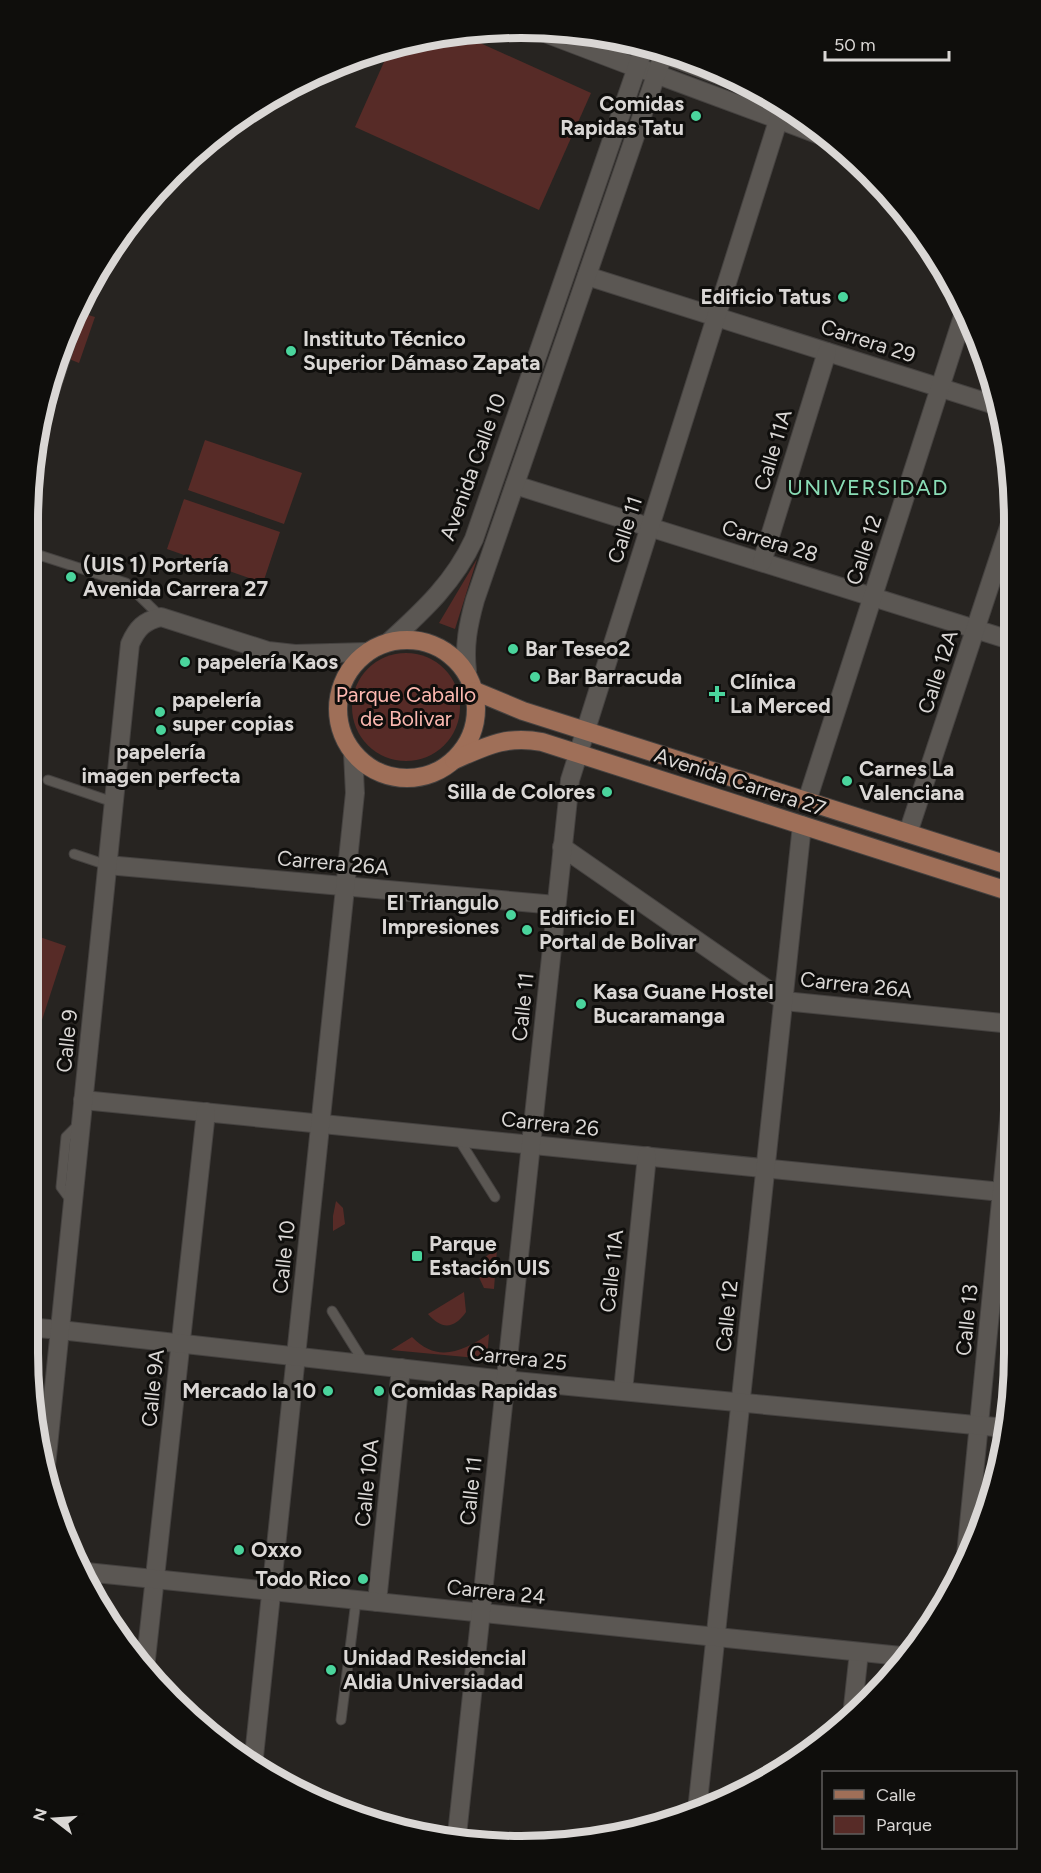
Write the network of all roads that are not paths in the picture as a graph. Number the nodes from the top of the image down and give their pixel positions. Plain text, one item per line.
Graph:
1 (564, 40) edge
2 (637, 52) edge
3 (662, 59) edge
4 (638, 68) junction
5 (657, 75) junction
6 (775, 110) edge
7 (780, 114) edge
8 (587, 276) junction
9 (716, 317) junction
10 (961, 322) edge
11 (827, 352) junction
12 (940, 387) junction
13 (989, 403) edge
14 (515, 485) junction
15 (650, 527) junction
16 (1004, 543) edge
17 (38, 554) edge
18 (762, 562) junction
19 (872, 597) junction
20 (161, 617) junction
21 (976, 629) junction
22 (1004, 638) edge
23 (390, 641) junction
24 (367, 652) junction
25 (467, 671) junction
26 (475, 691) junction
27 (585, 731) junction
28 (353, 753) junction
29 (578, 753) junction
30 (454, 760) junction
31 (48, 780) dead end
32 (807, 801) junction
33 (113, 802) junction
34 (802, 825) junction
35 (908, 833) junction
36 (562, 847) junction
37 (74, 854) dead end
38 (1004, 864) edge
39 (107, 865) junction
40 (346, 886) junction
41 (1004, 890) edge
42 (556, 905) junction
43 (784, 1001) junction
44 (1004, 1023) edge
45 (83, 1100) junction
46 (206, 1112) junction
47 (321, 1124) junction
48 (458, 1138) junction
49 (530, 1145) junction
50 (646, 1156) junction
51 (766, 1168) junction
52 (1004, 1192) edge
53 (495, 1197) dead end
54 (1004, 1217) edge
55 (332, 1311) dead end
56 (38, 1328) edge
57 (60, 1330) junction
58 (180, 1343) junction
59 (297, 1356) junction
60 (364, 1364) junction
61 (401, 1368) junction
62 (505, 1380) junction
63 (623, 1391) junction
64 (741, 1402) junction
65 (979, 1426) junction
66 (997, 1427) edge
67 (48, 1450) edge
68 (968, 1534) edge
69 (90, 1572) edge
70 (154, 1579) junction
71 (272, 1591) junction
72 (356, 1600) junction
73 (377, 1602) junction
74 (480, 1613) junction
75 (716, 1637) junction
76 (859, 1652) junction
77 (897, 1656) edge
78 (146, 1658) edge
79 (854, 1702) edge
80 (341, 1720) dead end
81 (254, 1755) edge
82 (699, 1801) edge
83 (458, 1831) edge

1 - 4 street
2 - 4 street, Avenida Calle 10
3 - 5 street
4 - 5 street
4 - 23 street, Avenida Calle 10
5 - 6 street
5 - 8 street
7 - 9 street, Calle 11
8 - 9 street, Carrera 29
8 - 14 street
9 - 11 street, Carrera 29
9 - 15 street, Calle 11
10 - 12 street, Calle 12
11 - 12 street, Carrera 29
11 - 18 street, Calle 11A
12 - 13 street, Carrera 29
12 - 19 street, Calle 12
14 - 15 street, Carrera 28
14 - 25 street
15 - 18 street, Carrera 28
15 - 27 street, Calle 11
16 - 21 street, Calle 12A
17 - 20 lane
18 - 19 street, Carrera 28
19 - 21 street, Carrera 28
19 - 32 street, Calle 12
20 - 24 street
20 - 33 street, Calle 9
21 - 22 street, Carrera 28
21 - 35 street, Calle 12A
23 - 24 main road
23 - 25 main road
24 - 28 main road
25 - 26 main road
26 - 27 main road, Avenida Carrera 27
26 - 30 main road
27 - 29 street, Calle 11
27 - 32 main road, Avenida Carrera 27
28 - 30 main road
28 - 40 street, Calle 10
29 - 30 main road, Avenida Carrera 27
29 - 34 main road, Avenida Carrera 27
29 - 36 street, Calle 11
31 - 33 lane
32 - 35 main road, Avenida Carrera 27
33 - 39 street, Calle 9
34 - 41 main road, Avenida Carrera 27
34 - 43 street, Calle 12
35 - 38 main road, Avenida Carrera 27
36 - 42 street, Calle 11
36 - 43 street, Carrera 26A
37 - 39 lane
39 - 40 street, Carrera 26A
39 - 45 street, Calle 9
40 - 42 street, Carrera 26A
40 - 47 street, Calle 10
42 - 49 street, Calle 11
43 - 44 street, Carrera 26A
43 - 51 street, Calle 12
45 - 46 street, Carrera 26
45 - 57 street, Calle 9
46 - 47 street, Carrera 26
46 - 58 street, Calle 9A
47 - 48 street, Carrera 26
47 - 59 street, Calle 10
48 - 49 street, Carrera 26
48 - 53 lane
49 - 50 street, Carrera 26
49 - 62 street, Calle 11
50 - 51 street, Carrera 26
50 - 63 street, Calle 11A
51 - 52 street, Carrera 26
51 - 64 street, Calle 12
54 - 65 street, Calle 13
55 - 60 lane
56 - 57 street, Carrera 25
57 - 58 street, Carrera 25
57 - 67 street, Calle 9
58 - 59 street, Carrera 25
58 - 70 street, Calle 9A
59 - 60 street, Carrera 25
59 - 71 street, Calle 10
60 - 61 street, Carrera 25
61 - 62 street, Carrera 25
61 - 73 street, Calle 10A
62 - 63 street, Carrera 25
62 - 74 street, Calle 11
63 - 64 street, Carrera 25
64 - 65 street, Carrera 25
64 - 75 street, Calle 12
65 - 66 street, Carrera 25
65 - 68 street, Calle 13
69 - 70 street, Carrera 24
70 - 71 street, Carrera 24
70 - 78 street, Calle 9A
71 - 72 street, Carrera 24
71 - 81 street, Calle 10
72 - 73 street, Carrera 24
72 - 80 lane
73 - 74 street, Carrera 24
74 - 75 street, Carrera 24
74 - 83 street, Calle 11
75 - 76 street, Carrera 24
75 - 82 street, Calle 12
76 - 77 street, Carrera 24
76 - 79 street

